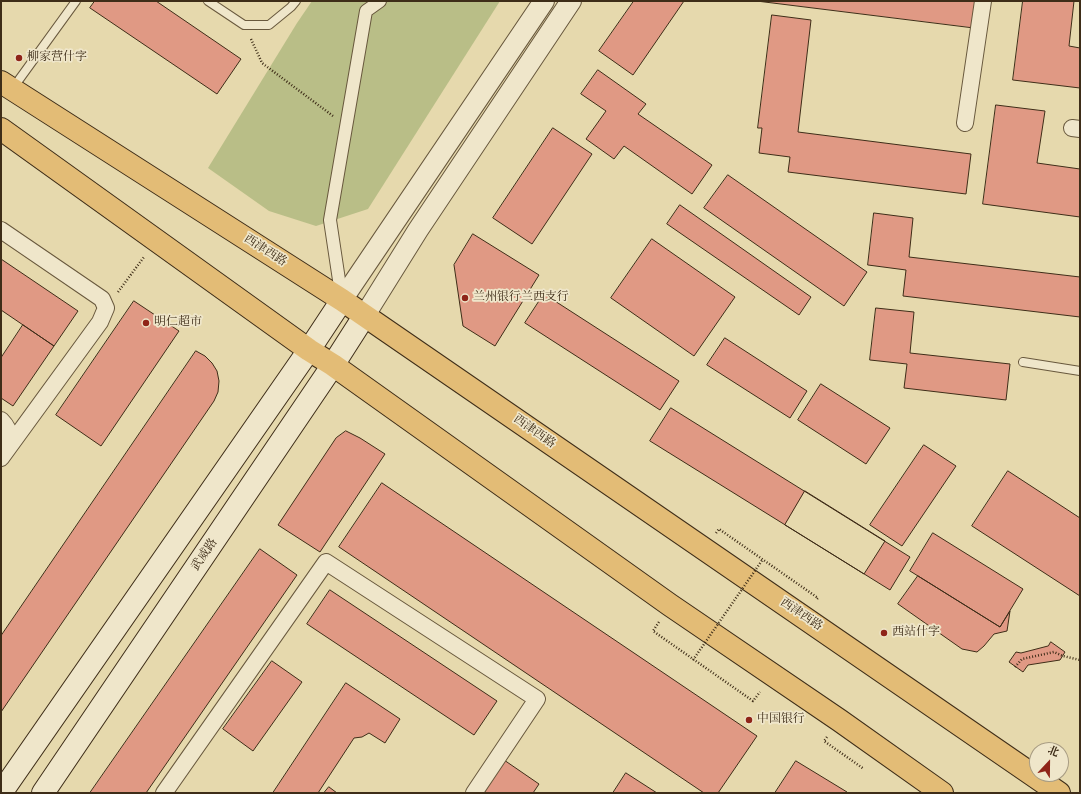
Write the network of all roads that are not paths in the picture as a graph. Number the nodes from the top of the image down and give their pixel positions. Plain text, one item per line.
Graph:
1 (76, 1) edge
2 (208, 1) edge
3 (296, 1) edge
4 (380, 1) edge
5 (544, 1) edge
6 (571, 1) edge
7 (984, 1) edge
8 (7, 85) edge
9 (964, 123) dead end
10 (1, 129) edge
11 (1, 230) edge
12 (342, 300) junction
13 (365, 315) junction
14 (309, 350) junction
15 (1023, 362) dead end
16 (333, 365) junction
17 (1080, 371) edge
18 (1, 420) edge
19 (3, 454) edge
20 (1, 793) edge
21 (43, 793) edge
22 (164, 793) edge
23 (474, 793) edge
24 (942, 793) edge
25 (1059, 793) edge

1 - 8 lane
2 - 3 lane
4 - 12 street
5 - 12 street
6 - 13 street
7 - 9 street
8 - 12 main road, 西津西路
10 - 14 main road
11 - 19 street
12 - 13 main road, 西津西路
12 - 14 main road
13 - 16 main road, 武威路
13 - 25 main road, 西津西路
14 - 16 main road
14 - 20 main road
15 - 17 lane
16 - 21 main road, 武威路
16 - 24 main road
18 - 19 street
22 - 23 street

